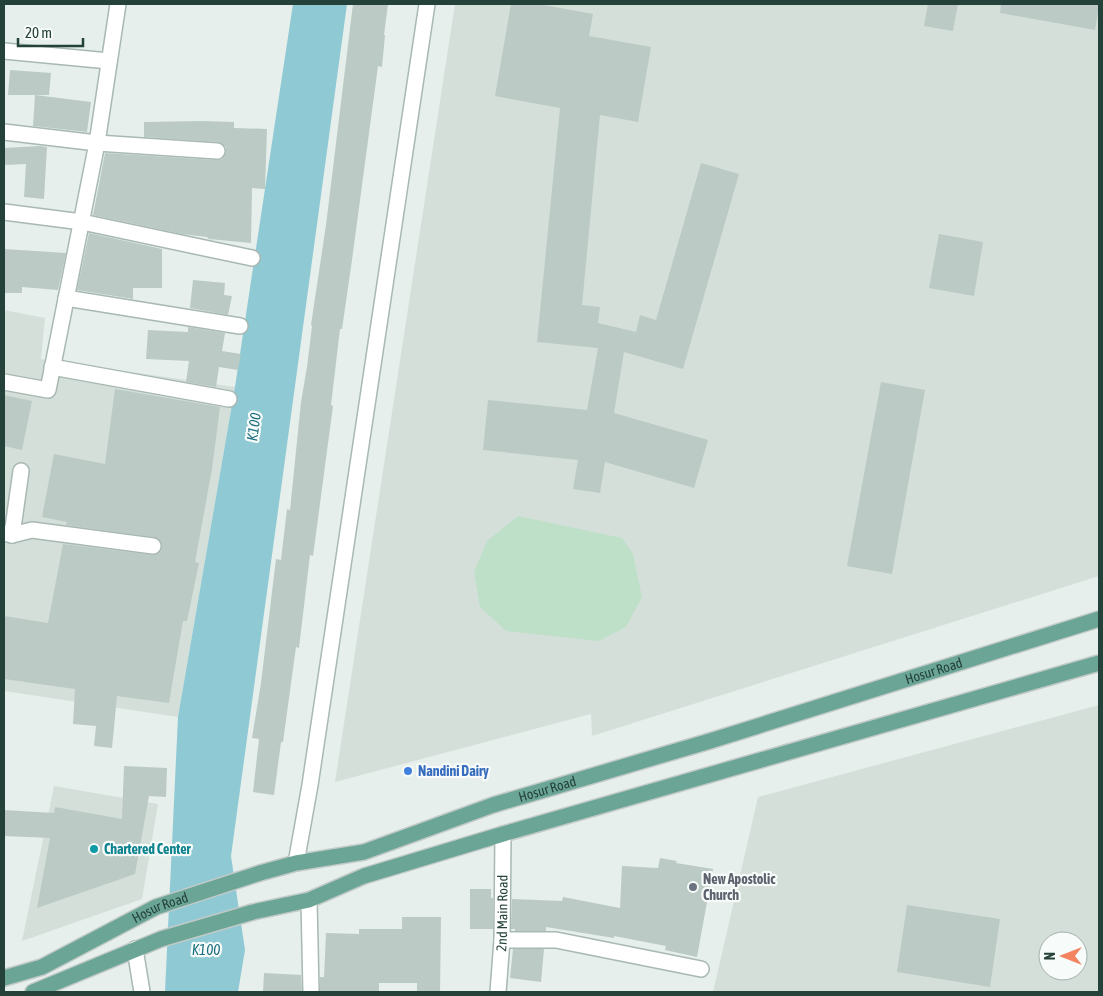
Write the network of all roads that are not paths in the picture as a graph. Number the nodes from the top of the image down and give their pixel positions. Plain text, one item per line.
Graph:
1 (118, 4) edge
2 (426, 4) edge
3 (4, 52) edge
4 (109, 60) junction
5 (4, 132) edge
6 (97, 143) junction
7 (217, 151) dead end
8 (4, 212) edge
9 (82, 222) junction
10 (252, 258) dead end
11 (66, 298) junction
12 (240, 326) dead end
13 (52, 366) junction
14 (4, 382) edge
15 (229, 399) dead end
16 (21, 471) dead end
17 (8, 534) edge
18 (153, 546) dead end
19 (1099, 619) edge
20 (1099, 663) edge
21 (503, 834) junction
22 (296, 863) junction
23 (309, 900) junction
24 (502, 940) junction
25 (135, 949) junction
26 (701, 969) dead end
27 (4, 978) edge
28 (33, 992) edge
29 (142, 992) edge
30 (311, 992) edge
31 (498, 992) edge

1 - 4 street
2 - 22 street
3 - 4 street
4 - 6 street
5 - 6 street
6 - 7 street
6 - 9 street
8 - 9 street
9 - 10 street
9 - 11 street
11 - 12 street
11 - 13 street
13 - 14 street
13 - 15 street
16 - 17 street
17 - 18 street
19 - 22 main road, Hosur Road
20 - 21 main road, Hosur Road
21 - 23 main road, Hosur Road
21 - 24 street, 2nd Main Road
22 - 27 main road, Hosur Road
23 - 25 main road, Hosur Road
23 - 30 street
24 - 26 street
24 - 31 street, 2nd Main Road
25 - 28 main road, Hosur Road
25 - 29 street

